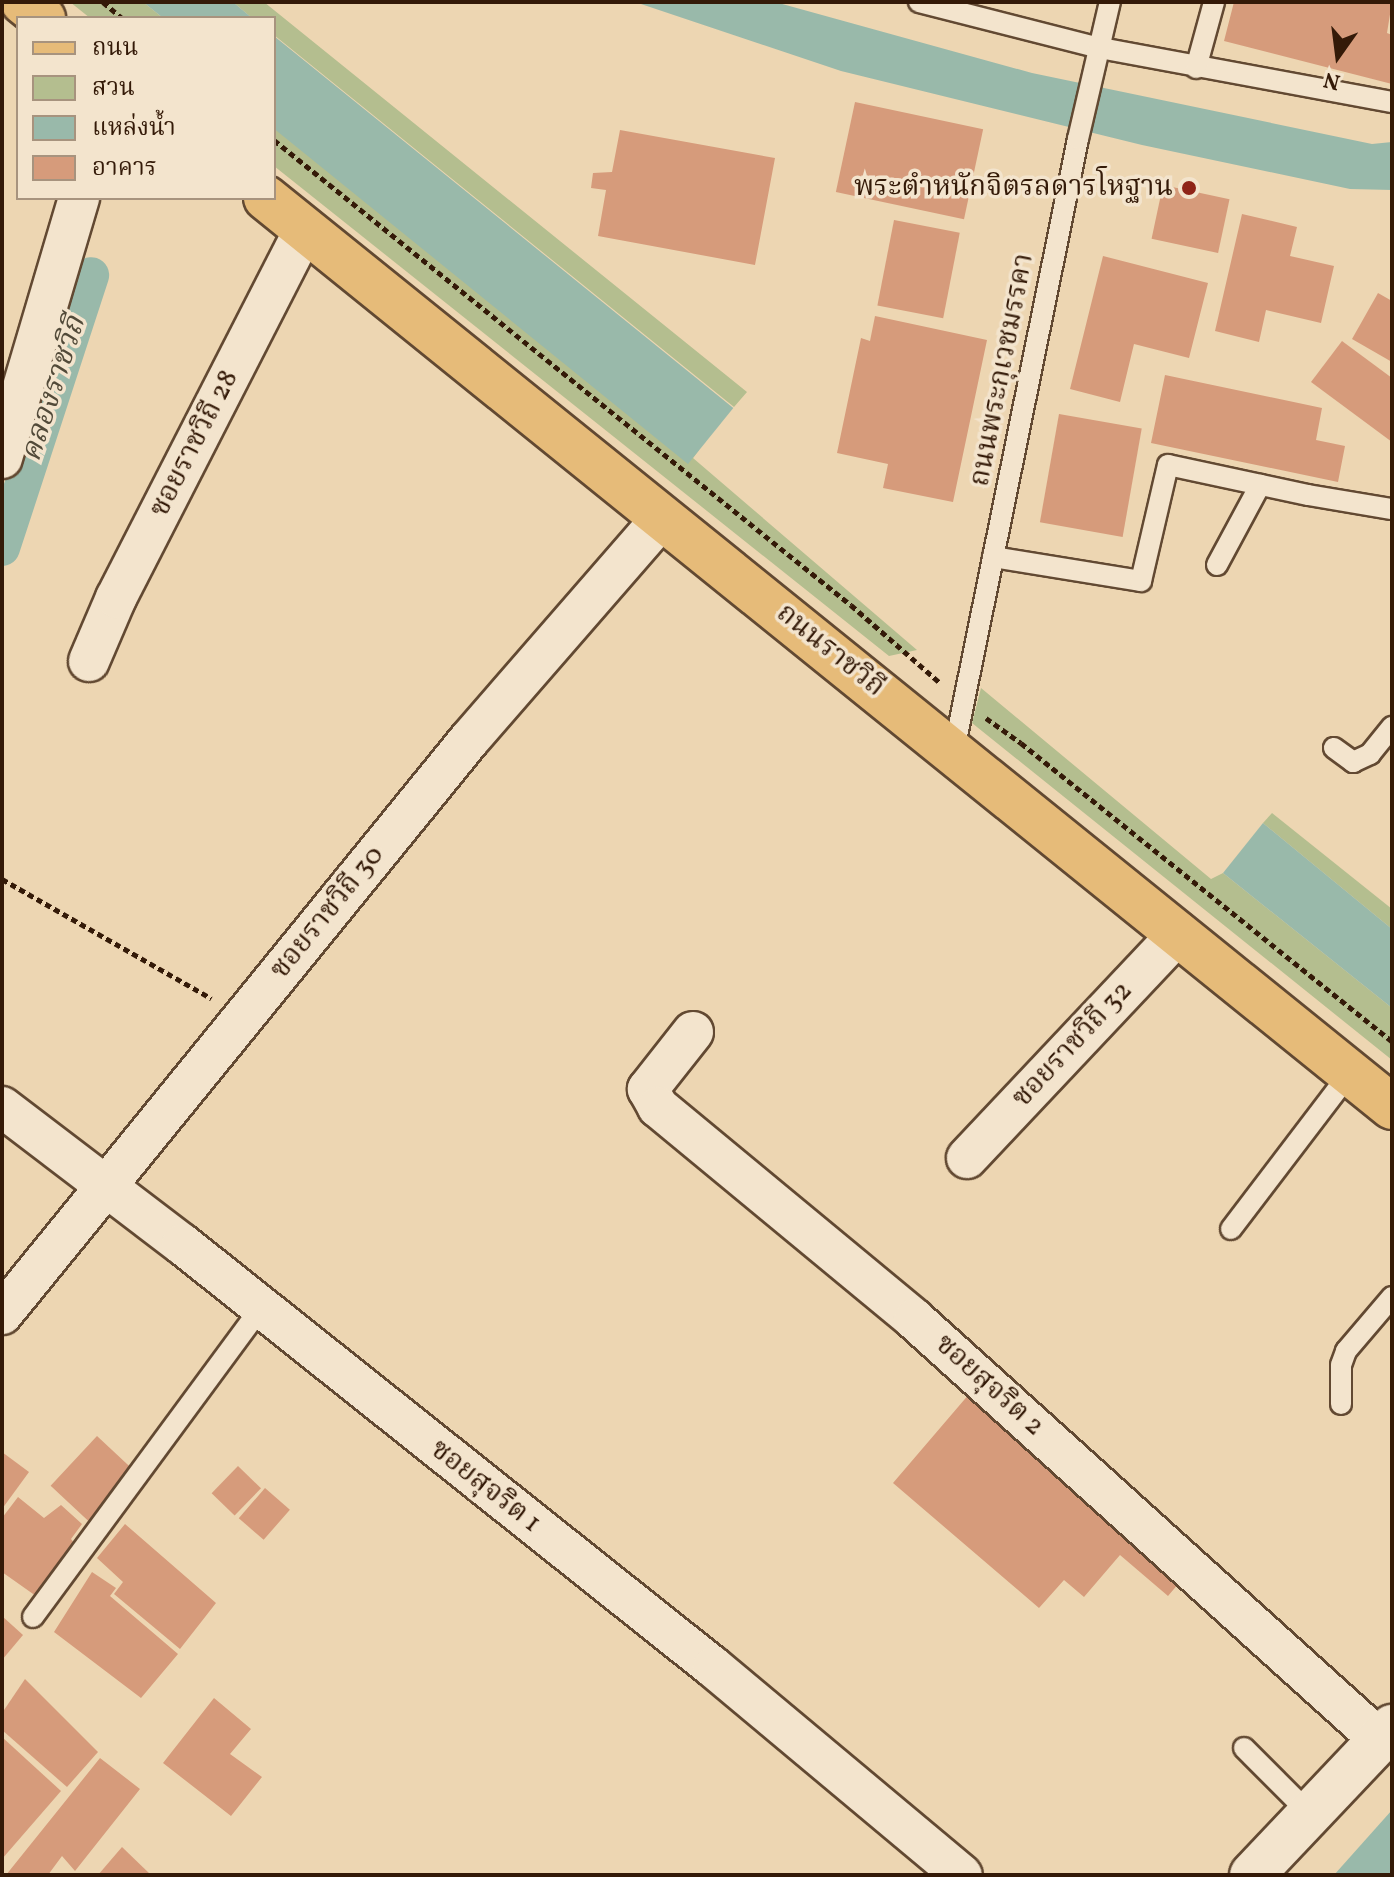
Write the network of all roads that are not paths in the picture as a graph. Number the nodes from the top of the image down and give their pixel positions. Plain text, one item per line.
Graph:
1 (23, 2) edge
2 (919, 2) edge
3 (1110, 2) edge
4 (1214, 2) edge
5 (40, 16) edge
6 (1098, 55) junction
7 (1196, 68) junction
8 (1392, 102) edge
9 (78, 200) edge
10 (269, 200) edge
11 (305, 229) junction
12 (2, 458) edge
13 (1260, 485) junction
14 (1392, 509) edge
15 (662, 518) junction
16 (993, 557) junction
17 (1217, 565) dead end
18 (89, 661) dead end
19 (1392, 727) edge
20 (1334, 748) dead end
21 (954, 750) junction
22 (1179, 933) junction
23 (693, 1032) dead end
24 (1350, 1073) junction
25 (2, 1107) edge
26 (1392, 1107) edge
27 (967, 1158) dead end
28 (107, 1188) junction
29 (1231, 1229) dead end
30 (1392, 1297) edge
31 (260, 1309) junction
32 (2, 1314) edge
33 (1341, 1404) dead end
34 (33, 1617) dead end
35 (1386, 1734) edge
36 (1244, 1748) dead end
37 (1309, 1813) junction
38 (962, 1875) edge
39 (1252, 1875) edge

1 - 5 main road
2 - 6 lane
3 - 6 lane, ถนนพระกุเวชมรรคา
4 - 7 lane
6 - 7 lane
6 - 16 lane, ถนนพระกุเวชมรรคา
7 - 8 lane
9 - 12 street
10 - 11 main road, ถนนราชวิถี
11 - 15 main road, ถนนราชวิถี
11 - 18 street, ซอยราชวิถี 28
13 - 14 lane
13 - 16 lane
13 - 17 lane
15 - 21 main road, ถนนราชวิถี
15 - 28 street, ซอยราชวิถี 30
16 - 21 lane, ถนนพระกุเวชมรรคา
19 - 20 lane
21 - 22 main road, ถนนราชวิถี
22 - 24 main road, ถนนราชวิถี
22 - 27 street, ซอยราชวิถี 32
23 - 35 street, ซอยสุจริต 2
24 - 26 main road, ถนนราชวิถี
24 - 29 lane
25 - 28 street, ซอยสุจริต 1
28 - 31 street, ซอยสุจริต 1
28 - 32 street, ซอยราชวิถี 30
30 - 33 lane
31 - 34 lane
31 - 38 street, ซอยสุจริต 1
35 - 37 main road
36 - 37 lane
37 - 39 main road

